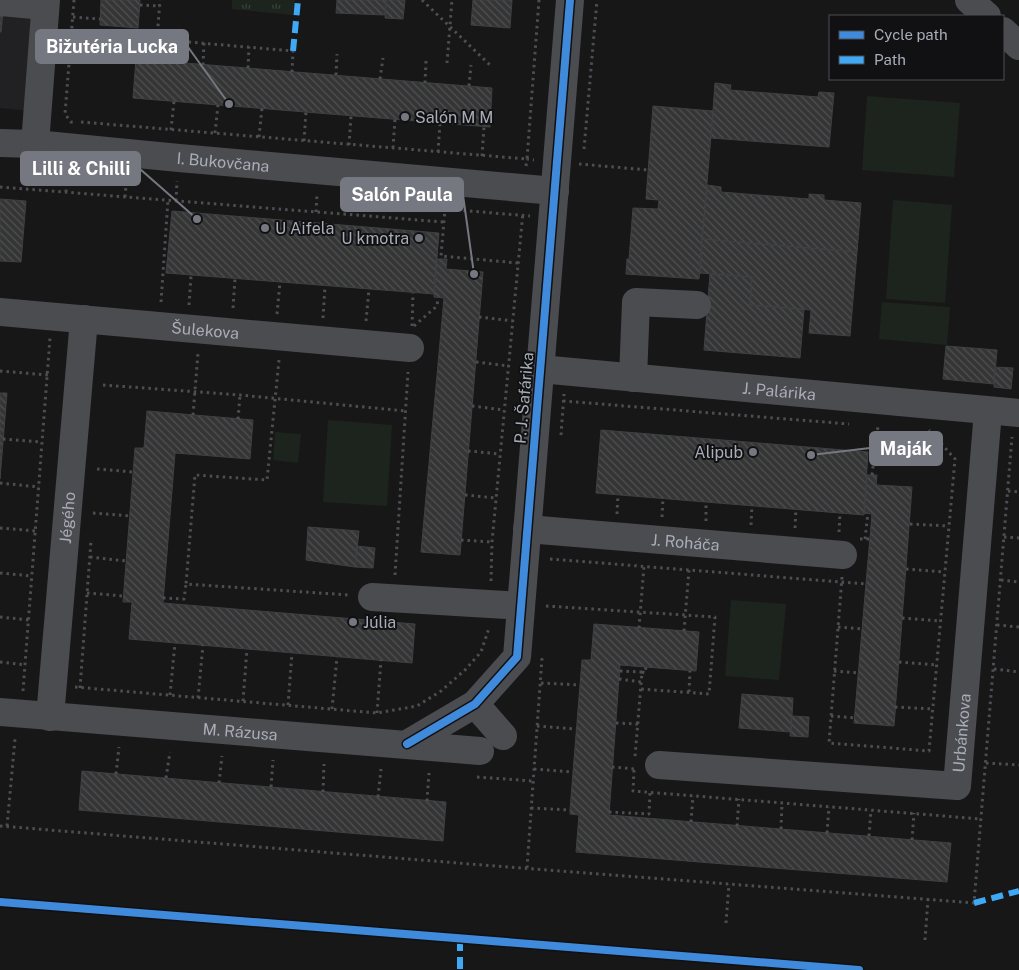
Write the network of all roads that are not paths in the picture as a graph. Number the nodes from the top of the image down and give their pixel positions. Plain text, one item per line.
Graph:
1 (570, 0) edge
2 (969, 0) edge
3 (0, 2) edge
4 (46, 3) edge
5 (986, 15) edge
6 (1004, 32) edge
7 (1019, 46) edge
8 (0, 143) edge
9 (35, 144) junction
10 (555, 191) junction
11 (696, 305) dead end
12 (0, 312) edge
13 (84, 319) junction
14 (410, 348) road end
15 (540, 369) junction
16 (633, 378) junction
17 (987, 423) junction
18 (1016, 425) edge
19 (527, 529) junction
20 (843, 555) road end
21 (383, 597) road end
22 (534, 606) junction
23 (475, 704) junction
24 (0, 712) edge
25 (50, 717) junction
26 (503, 736) dead end
27 (408, 744) junction
28 (480, 751) dead end
29 (647, 767) road end

1 - 10 street, P. J. Šafárika
2 - 5 street
3 - 4 street
4 - 9 street
6 - 7 street
8 - 9 street, I. Bukovčana
9 - 10 street, I. Bukovčana
10 - 15 street, P. J. Šafárika
11 - 16 street
12 - 13 street, Šulekova
13 - 14 street, Šulekova
13 - 25 street, Jégého
15 - 16 street, J. Palárika
15 - 19 street, P. J. Šafárika
16 - 17 street, J. Palárika
17 - 18 street, J. Palárika
17 - 29 street, Urbánkova
19 - 20 street, J. Roháča
19 - 22 street, P. J. Šafárika
21 - 22 street
22 - 23 street, P. J. Šafárika
23 - 26 street
23 - 27 street, P. J. Šafárika
24 - 25 street, M. Rázusa
25 - 27 street, M. Rázusa
27 - 28 street, M. Rázusa

